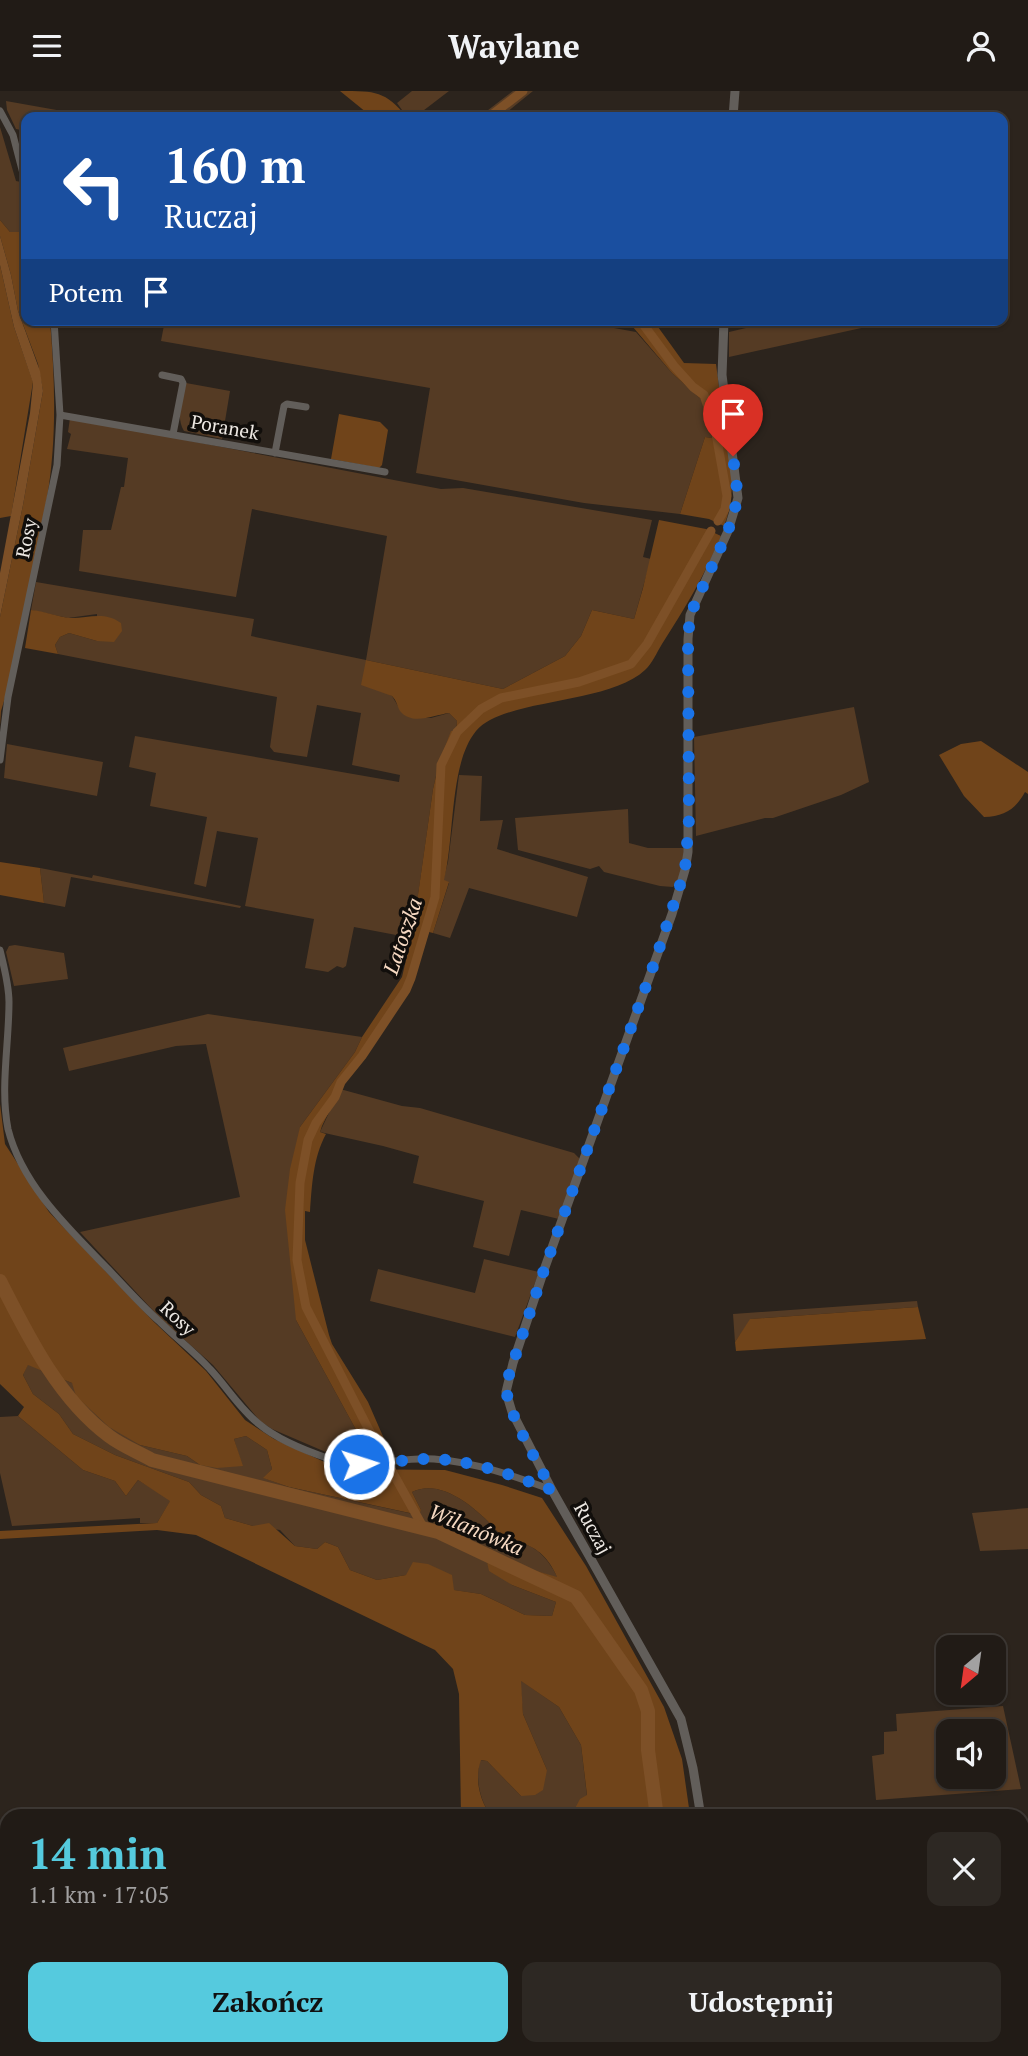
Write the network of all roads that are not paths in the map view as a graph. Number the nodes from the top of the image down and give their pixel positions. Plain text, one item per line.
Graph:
1 (735, 91) edge
2 (0, 111) edge
3 (733, 112) edge
4 (21, 166) edge
5 (54, 326) edge
6 (724, 326) edge
7 (162, 375) dead end
8 (306, 407) dead end
9 (60, 415) junction
10 (173, 434) junction
11 (275, 453) junction
12 (385, 473) dead end
13 (0, 760) edge
14 (0, 950) edge
15 (9, 1016) junction
16 (0, 1017) edge
17 (552, 1490) junction
18 (700, 1809) edge
19 (606, 2056) edge
20 (612, 2056) edge
21 (709, 2056) edge
22 (719, 2056) edge

1 - 3 street
2 - 4 street
5 - 9 street, Rosy
6 - 17 street, Ruczaj
7 - 10 street
8 - 11 street
9 - 10 street, Poranek
9 - 13 street, Rosy
10 - 11 street, Poranek
11 - 12 street, Poranek
14 - 15 street, Rosy
15 - 16 street
15 - 17 street, Rosy
17 - 18 street, Ruczaj
19 - 20 highway
20 - 21 highway, bridge
21 - 22 highway

